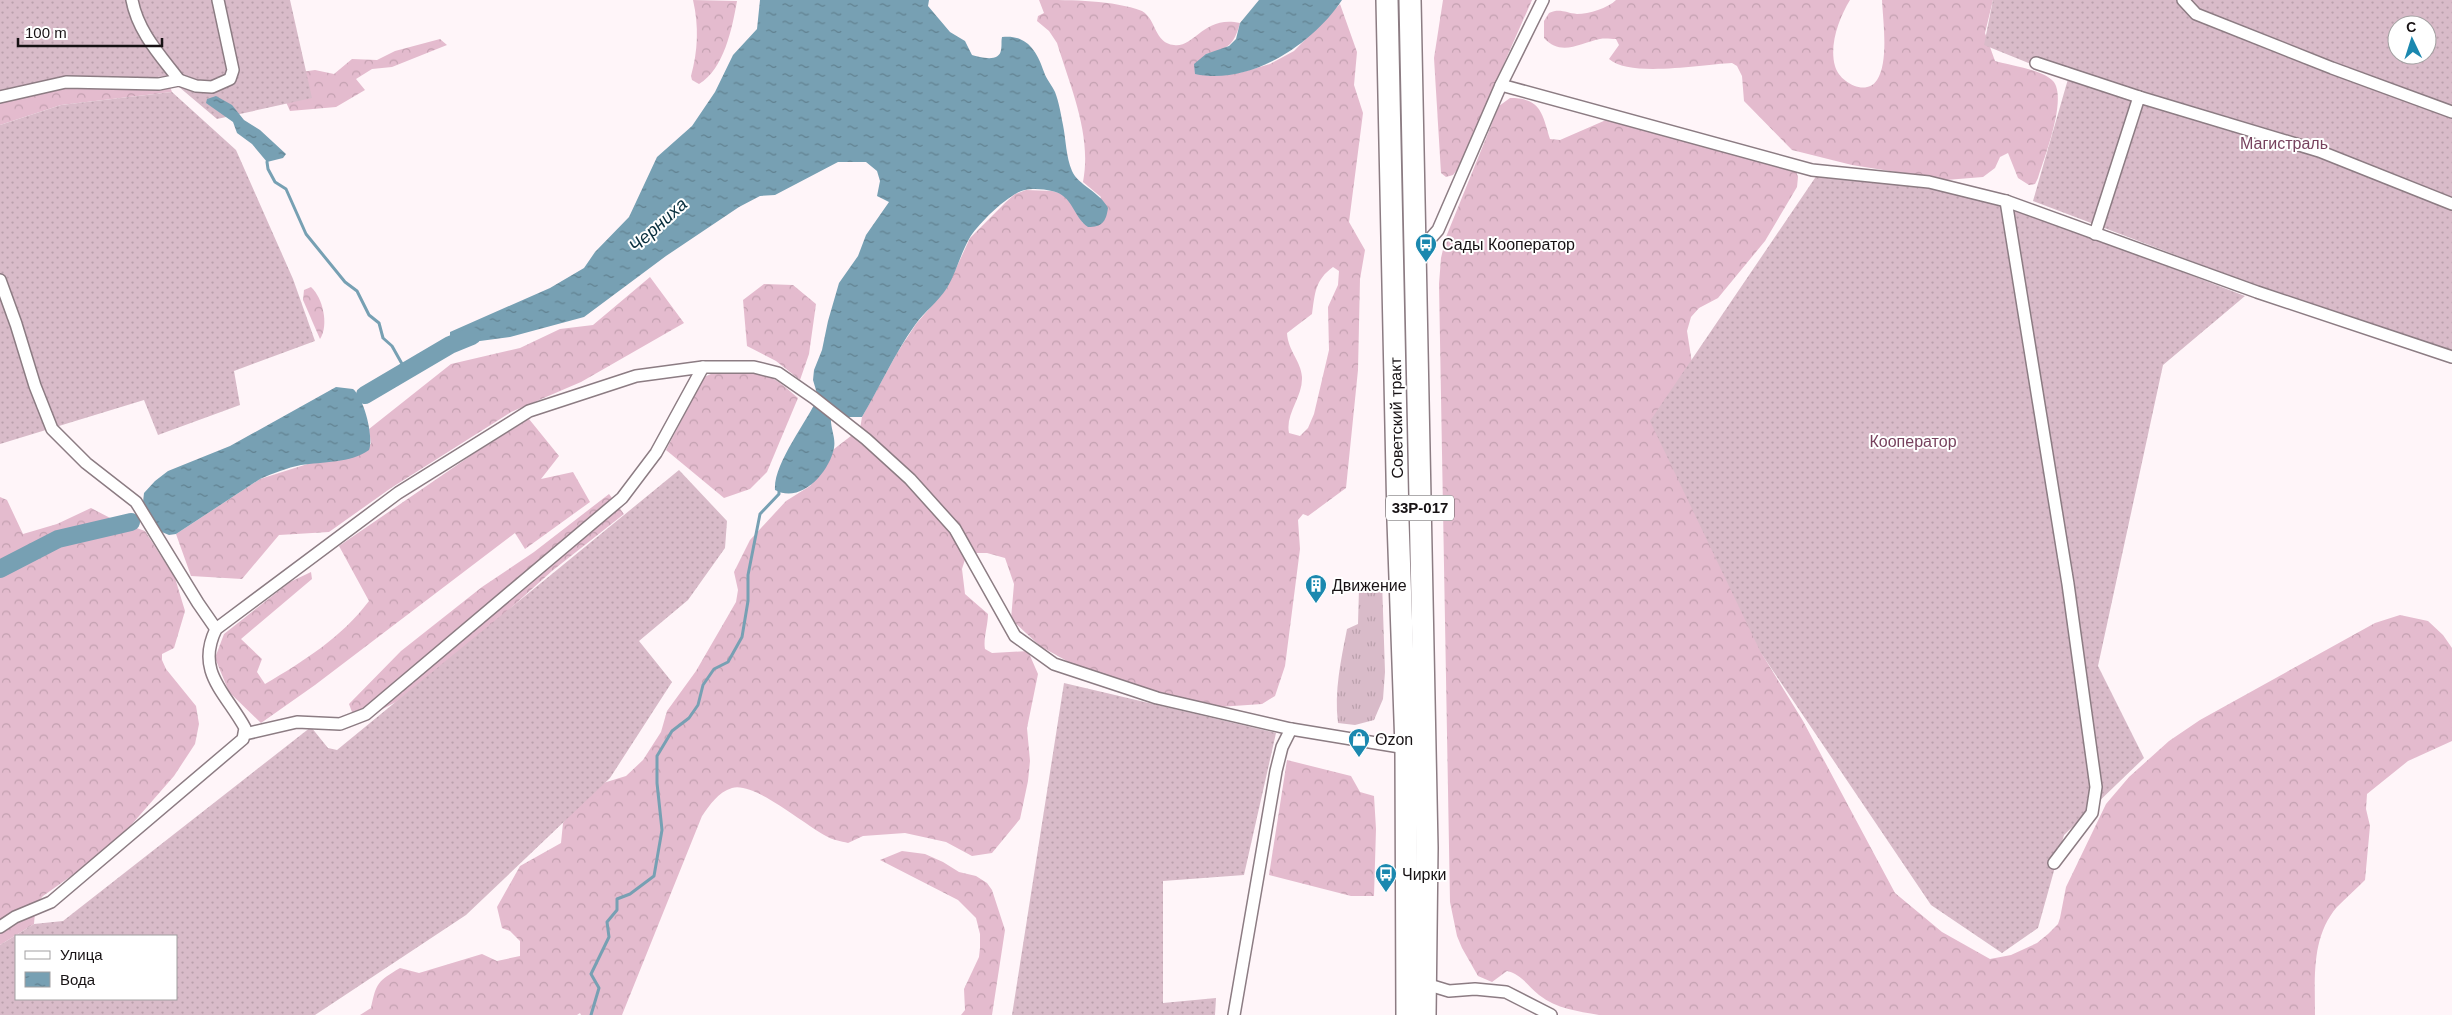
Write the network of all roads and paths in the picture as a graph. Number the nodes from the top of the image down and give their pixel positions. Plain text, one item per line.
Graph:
1 (132, 0) edge
2 (218, 0) edge
3 (1387, 0) edge
4 (1410, 0) edge
5 (1544, 0) edge
6 (2183, 0) edge
7 (2036, 63) dead end
8 (179, 80) junction
9 (1501, 84) junction
10 (0, 97) edge
11 (2139, 97) junction
12 (2452, 112) edge
13 (2006, 200) junction
14 (2452, 204) edge
15 (2095, 234) junction
16 (1414, 247) junction
17 (0, 280) edge
18 (2452, 356) edge
19 (704, 367) junction
20 (216, 629) junction
21 (1291, 729) junction
22 (245, 734) junction
23 (1406, 748) junction
24 (2054, 863) dead end
25 (0, 927) edge
26 (1426, 984) junction
27 (1234, 1015) edge
28 (1407, 1015) edge
29 (1425, 1015) edge
30 (1551, 1015) edge

1 - 8 street
2 - 8 street
3 - 23 highway, Советский тракт / 33Р-017
4 - 16 highway, Советский тракт / 33Р-017
5 - 9 street
6 - 12 street
7 - 11 street
8 - 10 street
9 - 13 street
9 - 16 street
11 - 14 street
11 - 15 street
13 - 15 street
13 - 24 street
15 - 18 street
16 - 26 highway, Советский тракт / 33Р-017
17 - 20 street
19 - 20 street
19 - 21 street
19 - 22 street
20 - 22 street
21 - 23 street
21 - 27 street
22 - 25 street
23 - 28 highway, Советский тракт / 33Р-017
26 - 29 highway, Советский тракт / 33Р-017
26 - 30 street

